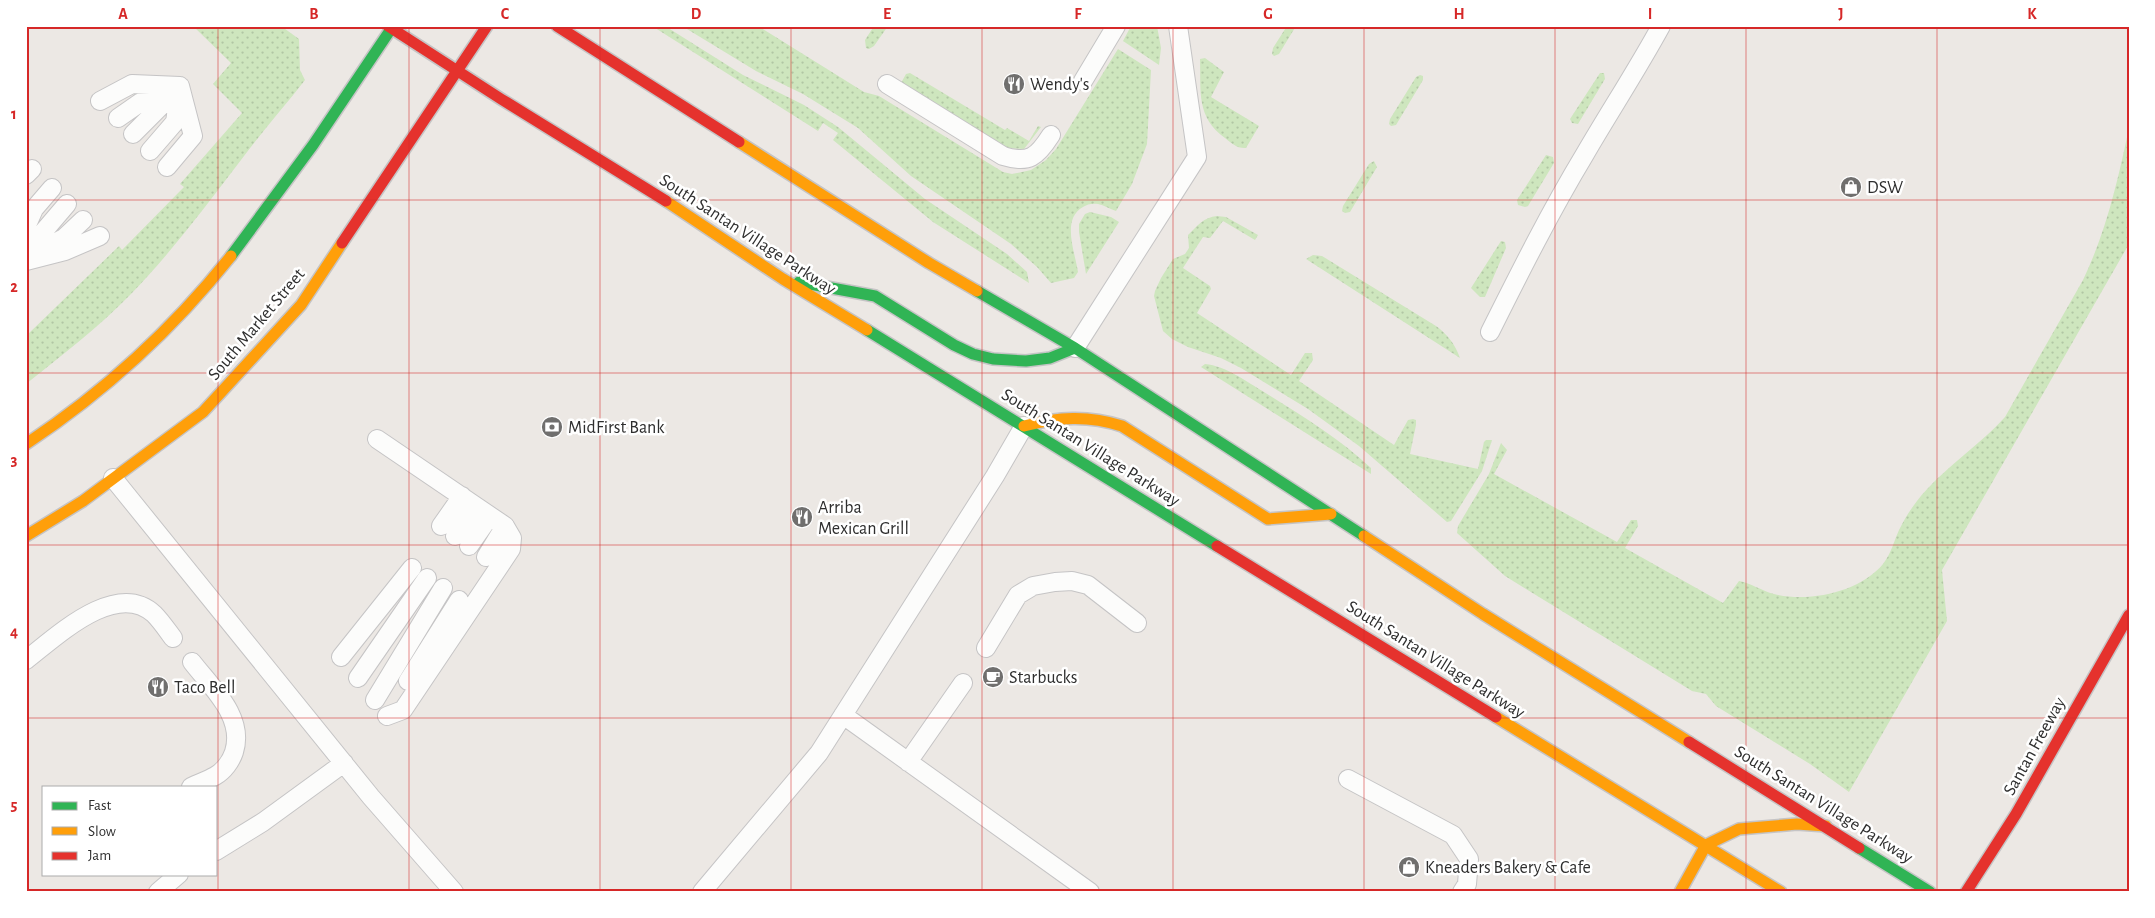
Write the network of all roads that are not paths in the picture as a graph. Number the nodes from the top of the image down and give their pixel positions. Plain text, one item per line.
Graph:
1 (487, 26) edge
2 (557, 26) edge
3 (1116, 26) edge
4 (1178, 26) edge
5 (1661, 26) edge
6 (391, 27) edge
7 (456, 71) junction
8 (1083, 81) dead end
9 (887, 84) dead end
10 (180, 86) junction
11 (100, 101) dead end
12 (118, 118) dead end
13 (134, 134) dead end
14 (1051, 135) dead end
15 (150, 150) dead end
16 (167, 167) dead end
17 (52, 188) dead end
18 (67, 204) dead end
19 (83, 220) dead end
20 (26, 227) edge
21 (100, 236) dead end
22 (26, 252) edge
23 (26, 260) edge
24 (783, 279) junction
25 (1490, 332) dead end
26 (1075, 348) junction
27 (1024, 426) junction
28 (377, 439) dead end
29 (26, 444) edge
30 (113, 478) junction
31 (469, 501) junction
32 (1331, 514) junction
33 (490, 516) junction
34 (505, 526) junction
35 (26, 536) edge
36 (486, 558) dead end
37 (412, 568) dead end
38 (428, 578) dead end
39 (443, 588) dead end
40 (459, 600) dead end
41 (2129, 615) edge
42 (1137, 623) dead end
43 (173, 638) dead end
44 (986, 648) dead end
45 (341, 657) dead end
46 (26, 660) edge
47 (192, 662) dead end
48 (358, 678) dead end
49 (962, 683) dead end
50 (376, 700) dead end
51 (844, 715) junction
52 (908, 762) junction
53 (344, 764) junction
54 (1348, 779) dead end
55 (193, 786) edge
56 (1826, 826) junction
57 (1706, 845) junction
58 (218, 850) edge
59 (177, 876) edge
60 (158, 892) edge
61 (454, 892) edge
62 (702, 892) edge
63 (1090, 892) edge
64 (1462, 892) edge
65 (1680, 892) edge
66 (1781, 892) edge
67 (1930, 892) edge
68 (1966, 892) edge

1 - 7 main road, South Market Street
2 - 26 main road, South Santan Village Parkway
3 - 8 lane
4 - 26 lane
5 - 25 lane
6 - 7 main road, South Santan Village Parkway
6 - 29 main road
7 - 24 main road, South Santan Village Parkway
7 - 30 main road, South Market Street
9 - 14 lane
10 - 11 lane
10 - 12 lane
10 - 13 lane
10 - 15 lane
10 - 16 lane
17 - 20 lane
18 - 22 lane
19 - 23 lane
21 - 23 lane
24 - 26 main road
24 - 27 main road, South Santan Village Parkway
26 - 32 main road, South Santan Village Parkway
27 - 32 main road
27 - 51 lane
27 - 57 main road, South Santan Village Parkway
28 - 31 lane
30 - 35 main road, South Market Street
30 - 53 lane
31 - 33 lane
31 - 33 lane
32 - 56 main road, South Santan Village Parkway
33 - 34 lane
34 - 36 lane
34 - 40 lane
37 - 45 lane
38 - 48 lane
39 - 50 lane
41 - 68 main road, Santan Freeway
42 - 44 lane
43 - 46 lane
47 - 55 lane
49 - 52 lane
51 - 52 lane
51 - 62 lane
52 - 63 lane
53 - 58 lane
53 - 61 lane
54 - 64 lane
56 - 57 main road
56 - 67 main road, South Santan Village Parkway
57 - 65 main road
57 - 66 main road, South Santan Village Parkway
59 - 60 lane

